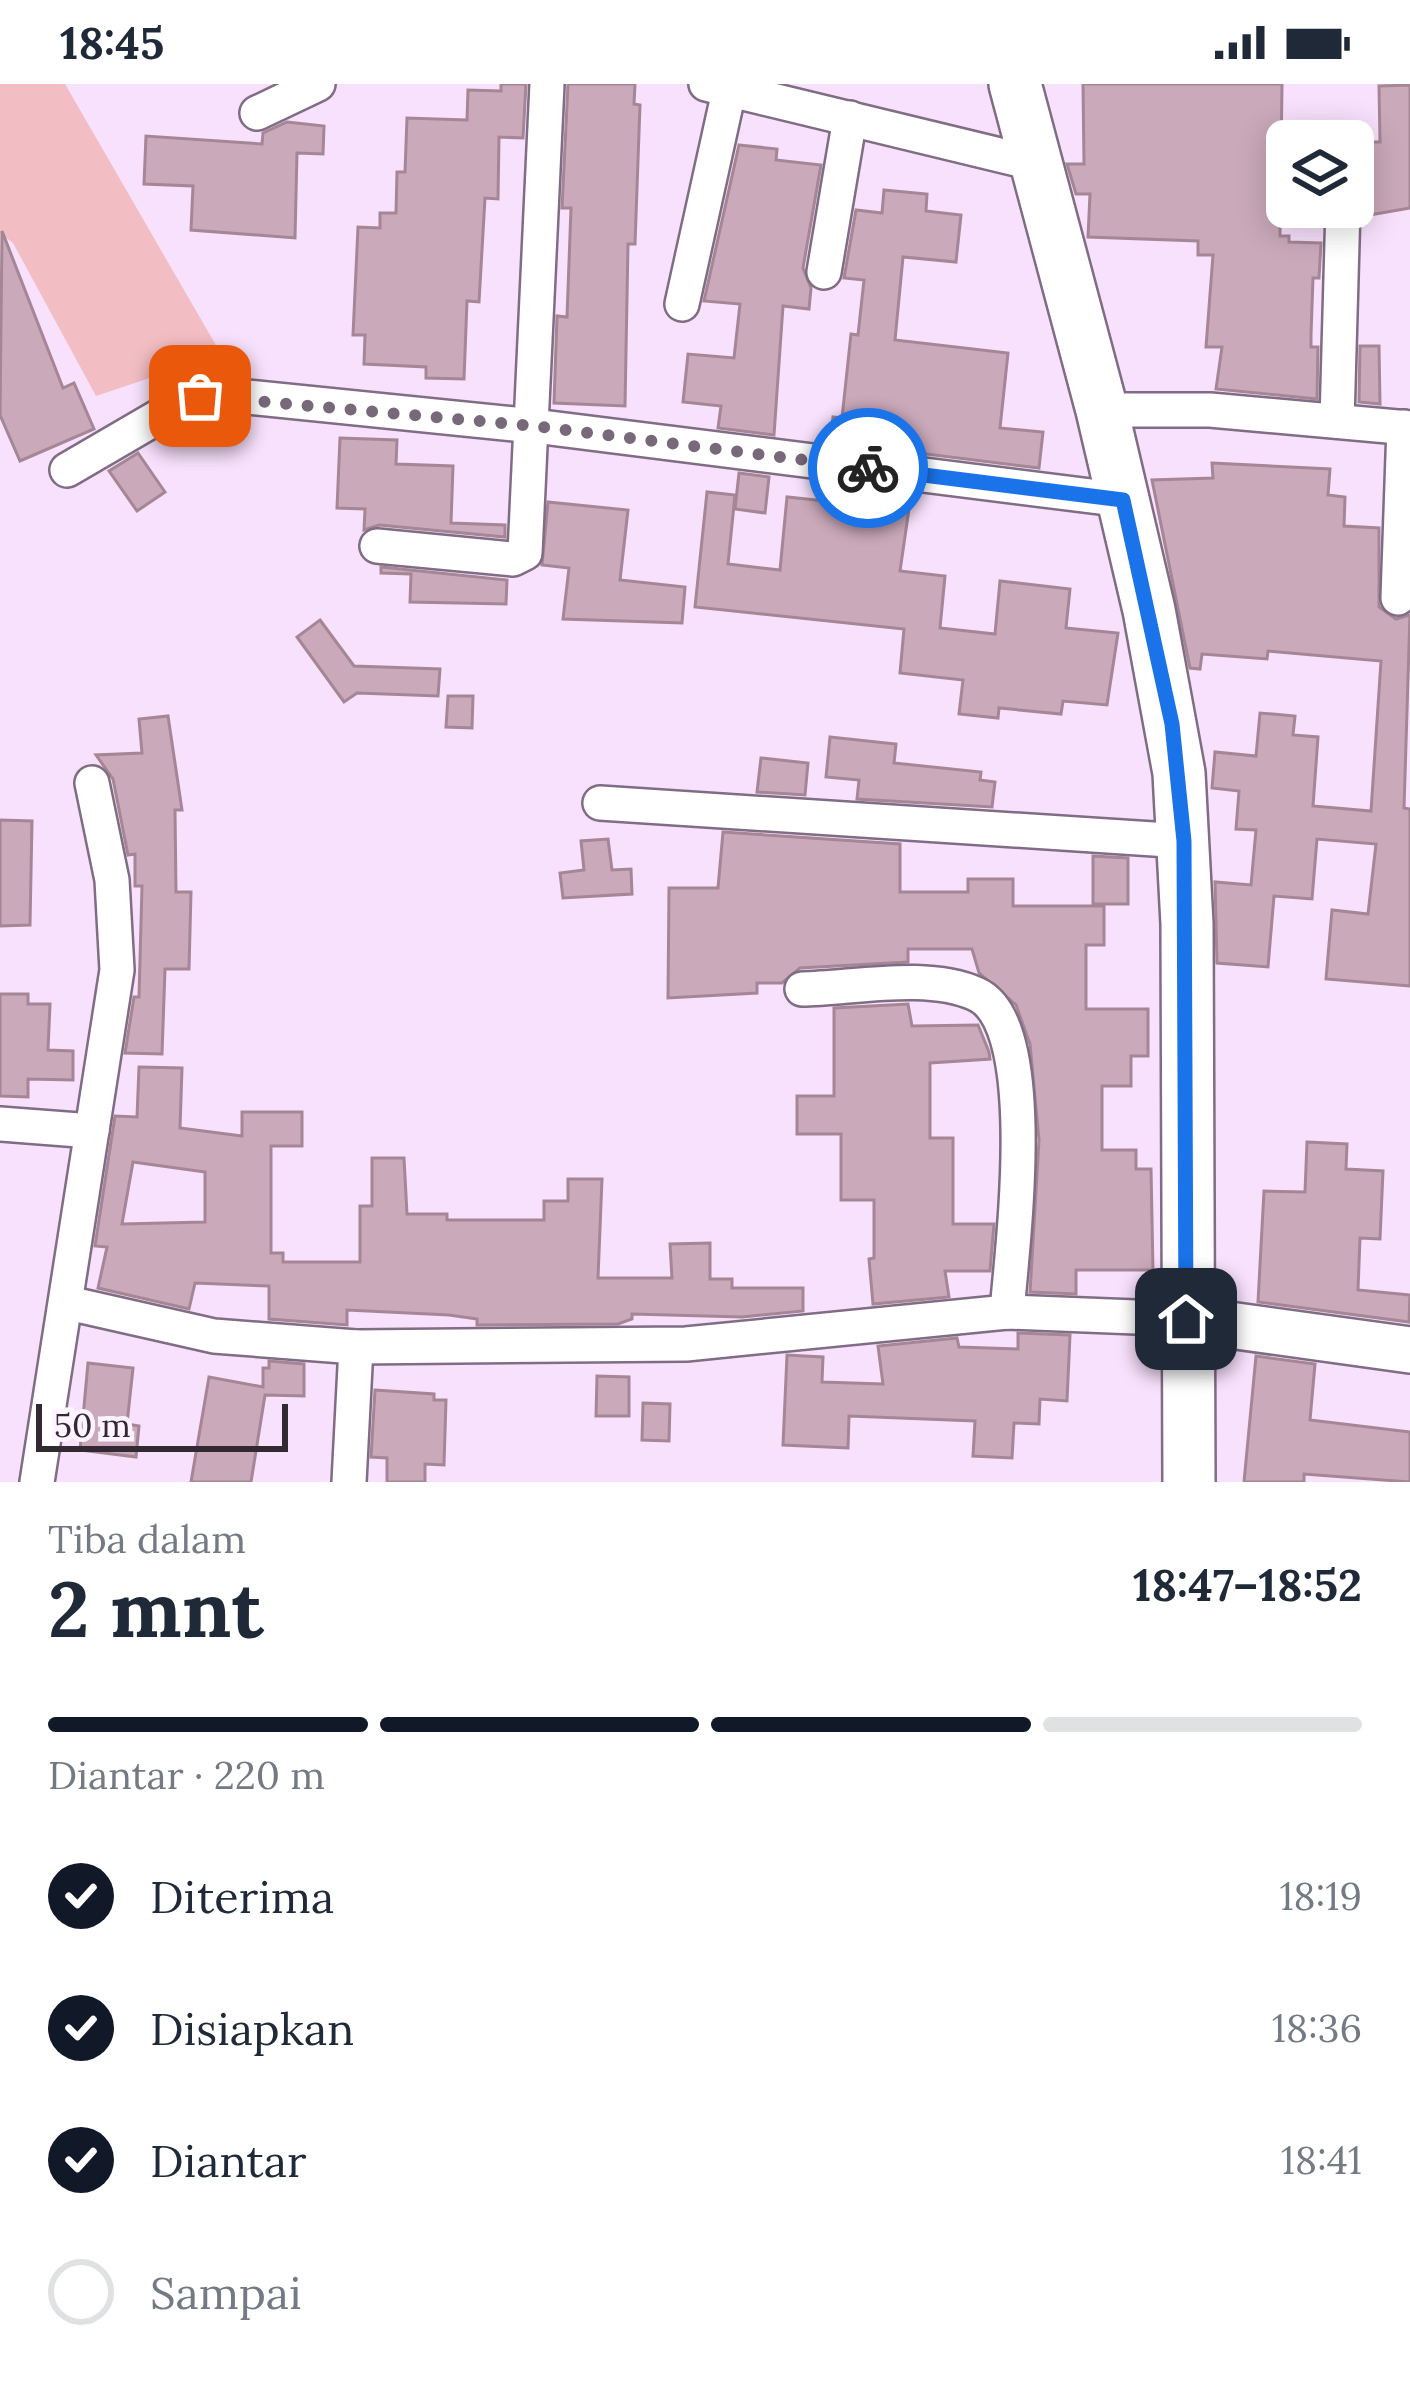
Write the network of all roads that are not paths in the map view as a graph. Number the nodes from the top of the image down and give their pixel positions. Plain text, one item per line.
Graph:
1 (318, 84) edge
2 (547, 84) edge
3 (1016, 84) edge
4 (717, 88) edge
5 (257, 113) dead end
6 (850, 118) junction
7 (1036, 164) junction
8 (1342, 228) edge
9 (824, 272) dead end
10 (682, 304) dead end
11 (1102, 410) junction
12 (1337, 421) junction
13 (534, 426) junction
14 (1407, 427) edge
15 (67, 470) dead end
16 (1123, 500) junction
17 (377, 546) dead end
18 (1398, 598) dead end
19 (92, 783) dead end
20 (600, 803) dead end
21 (1184, 841) junction
22 (802, 989) dead end
23 (0, 1124) edge
24 (92, 1131) junction
25 (68, 1303) junction
26 (1007, 1312) junction
27 (1186, 1319) junction
28 (356, 1347) junction
29 (1410, 1350) edge
30 (37, 1482) edge
31 (350, 1482) edge
32 (1189, 1482) edge

1 - 5 street
2 - 13 street
3 - 7 main road
4 - 6 street
4 - 10 street
6 - 7 street
6 - 9 street
7 - 11 main road
8 - 12 street
11 - 12 street
11 - 16 main road
12 - 14 street
13 - 15 street
13 - 16 street
13 - 17 street
14 - 18 street
16 - 21 main road
19 - 24 street
20 - 21 street
21 - 27 main road
22 - 26 street
23 - 24 street
24 - 25 street
25 - 28 street
25 - 30 street
26 - 27 street
26 - 28 street
27 - 29 main road
27 - 32 main road
28 - 31 street

